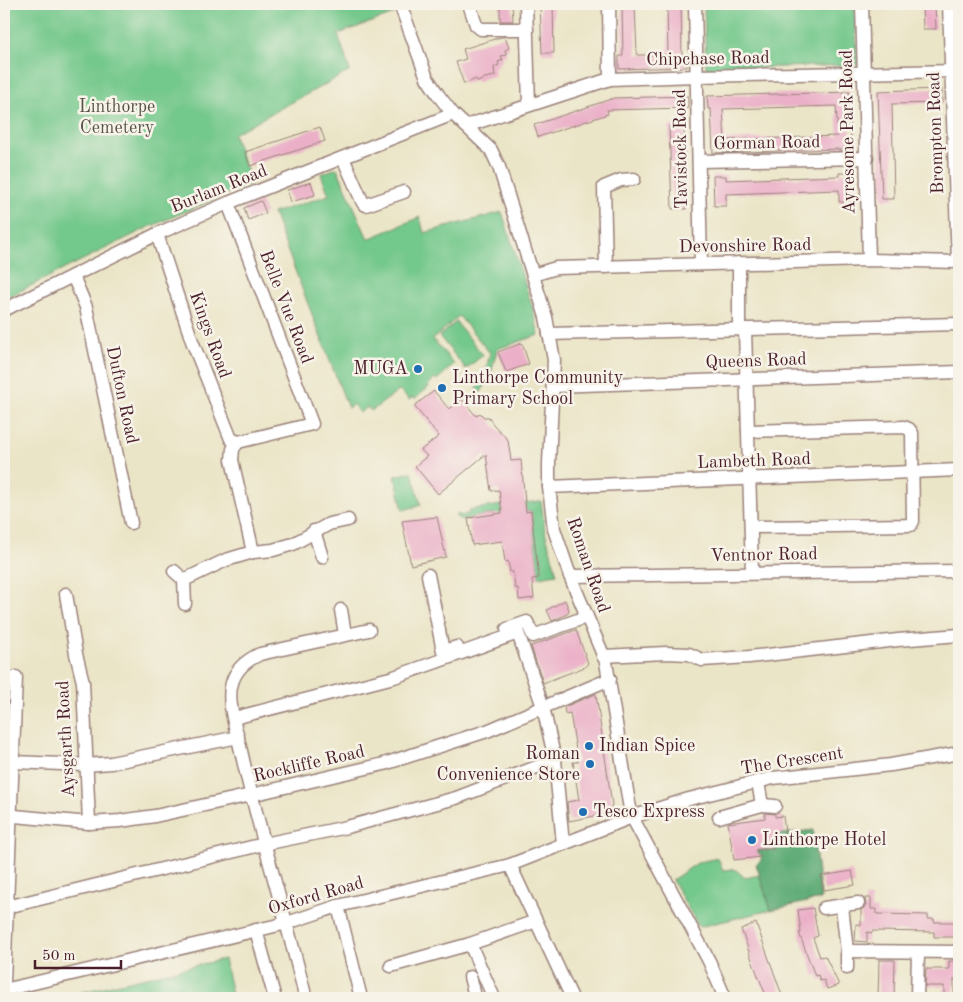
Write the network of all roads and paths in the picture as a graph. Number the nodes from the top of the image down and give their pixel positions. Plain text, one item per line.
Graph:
1 (400, 4) edge
2 (469, 4) edge
3 (526, 4) edge
4 (608, 4) edge
5 (695, 4) edge
6 (862, 4) edge
7 (949, 4) edge
8 (526, 29) junction
9 (955, 72) edge
10 (864, 73) junction
11 (697, 76) junction
12 (610, 79) junction
13 (529, 105) junction
14 (453, 114) junction
15 (466, 126) junction
16 (343, 158) junction
17 (867, 158) junction
18 (699, 162) junction
19 (634, 179) dead end
20 (404, 192) dead end
21 (228, 203) junction
22 (157, 234) junction
23 (868, 260) junction
24 (958, 262) edge
25 (739, 263) junction
26 (701, 264) junction
27 (606, 267) junction
28 (533, 275) junction
29 (73, 276) junction
30 (4, 310) edge
31 (959, 324) edge
32 (742, 329) junction
33 (549, 334) junction
34 (959, 372) edge
35 (746, 378) junction
36 (553, 386) junction
37 (748, 431) junction
38 (238, 442) junction
39 (959, 470) edge
40 (913, 472) junction
41 (750, 479) junction
42 (549, 487) junction
43 (348, 520) dead end
44 (131, 523) dead end
45 (751, 527) junction
46 (314, 531) junction
47 (253, 552) junction
48 (322, 557) dead end
49 (174, 571) dead end
50 (959, 571) edge
51 (752, 572) junction
52 (428, 575) dead end
53 (570, 576) junction
54 (184, 580) junction
55 (66, 594) dead end
56 (185, 604) dead end
57 (340, 610) dead end
58 (586, 617) junction
59 (369, 630) dead end
60 (345, 634) junction
61 (959, 636) edge
62 (603, 656) junction
63 (16, 677) dead end
64 (610, 679) junction
65 (543, 707) junction
66 (234, 718) junction
67 (238, 737) junction
68 (959, 753) edge
69 (555, 760) junction
70 (12, 762) junction
71 (86, 765) junction
72 (758, 782) junction
73 (251, 796) junction
74 (762, 805) junction
75 (775, 806) dead end
76 (7, 816) edge
77 (632, 817) junction
78 (719, 817) dead end
79 (88, 823) junction
80 (264, 844) junction
81 (563, 844) junction
82 (510, 865) junction
83 (858, 903) dead end
84 (7, 906) junction
85 (338, 906) junction
86 (842, 906) junction
87 (824, 908) dead end
88 (536, 921) junction
89 (287, 923) junction
90 (256, 930) junction
91 (470, 944) junction
92 (847, 951) junction
93 (918, 952) junction
94 (959, 952) edge
95 (391, 966) dead end
96 (847, 968) dead end
97 (470, 977) dead end
98 (4, 982) edge
99 (4, 990) edge
100 (304, 991) dead end
101 (274, 995) dead end
102 (361, 998) edge
103 (473, 998) edge
104 (494, 998) edge
105 (572, 998) edge
106 (725, 998) edge
107 (917, 998) edge

1 - 14 street, Roman Road
2 - 8 street
3 - 8 street
4 - 12 street
5 - 11 street, Tavistock Road
6 - 10 street, Ayresome Park Road
7 - 9 street, Brompton Road
8 - 13 street
9 - 10 street, Chipchase Road
9 - 24 street, Brompton Road
10 - 11 street, Chipchase Road
10 - 17 street, Ayresome Park Road
11 - 12 street, Chipchase Road
11 - 18 street, Tavistock Road
12 - 13 street, Chipchase Road
13 - 15 street, Chipchase Road
14 - 15 street, Roman Road
14 - 16 street, Burlam Road
15 - 28 street, Roman Road
16 - 20 street
16 - 21 street, Burlam Road
17 - 18 street, Gorman Road
17 - 23 street, Ayresome Park Road
18 - 26 street, Tavistock Road
19 - 27 street
21 - 22 street, Burlam Road
21 - 38 street, Belle Vue Road
22 - 29 street, Burlam Road
22 - 38 street, Kings Road
23 - 24 street, Devonshire Road
23 - 25 street, Devonshire Road
25 - 26 street, Devonshire Road
25 - 32 street
26 - 27 street, Devonshire Road
27 - 28 street, Devonshire Road
28 - 33 street, Roman Road
29 - 30 street, Burlam Road
29 - 44 street, Dufton Road
31 - 32 street
32 - 33 street
32 - 35 street
33 - 36 street, Roman Road
34 - 35 street, Queens Road
35 - 36 street, Queens Road
35 - 37 street
36 - 42 street, Roman Road
37 - 40 street
37 - 41 street
38 - 47 street
39 - 40 street, Lambeth Road
40 - 41 street, Lambeth Road
40 - 45 street
41 - 42 street, Lambeth Road
41 - 45 street
42 - 53 street, Roman Road
43 - 46 street
45 - 51 street
46 - 47 street
46 - 48 street
47 - 54 street
49 - 54 street
50 - 51 street, Ventnor Road
51 - 53 street, Ventnor Road
52 - 58 street
53 - 58 street, Roman Road
54 - 56 street
55 - 71 street, Aysgarth Road
57 - 60 street
58 - 62 street, Roman Road
59 - 60 street
60 - 66 street
61 - 62 street
62 - 64 street, Roman Road
63 - 70 street
64 - 65 street, Rockliffe Road
64 - 77 street, Roman Road
65 - 66 street
65 - 69 street
65 - 73 street, Rockliffe Road
66 - 67 street
67 - 71 street
67 - 73 street
68 - 72 street, The Crescent
69 - 80 street
69 - 81 street
70 - 71 street
70 - 76 street
71 - 79 street, Aysgarth Road
72 - 74 street
72 - 77 street, The Crescent
73 - 79 street, Rockliffe Road
73 - 80 street
74 - 75 street
74 - 78 street
76 - 79 street, Rockliffe Road
76 - 84 street
77 - 81 street, Oxford Road
77 - 106 street, Roman Road
80 - 84 street
80 - 89 street
81 - 82 street, Oxford Road
82 - 85 street, Oxford Road
82 - 88 street
83 - 86 street
84 - 98 street
85 - 89 street, Oxford Road
85 - 102 street
86 - 87 street
86 - 92 street
88 - 91 street
88 - 105 street
89 - 90 street, Oxford Road
89 - 100 street
90 - 99 street, Oxford Road
90 - 101 street
91 - 95 street
91 - 104 street
92 - 93 street
92 - 96 street
93 - 94 street
93 - 107 street
97 - 103 street

